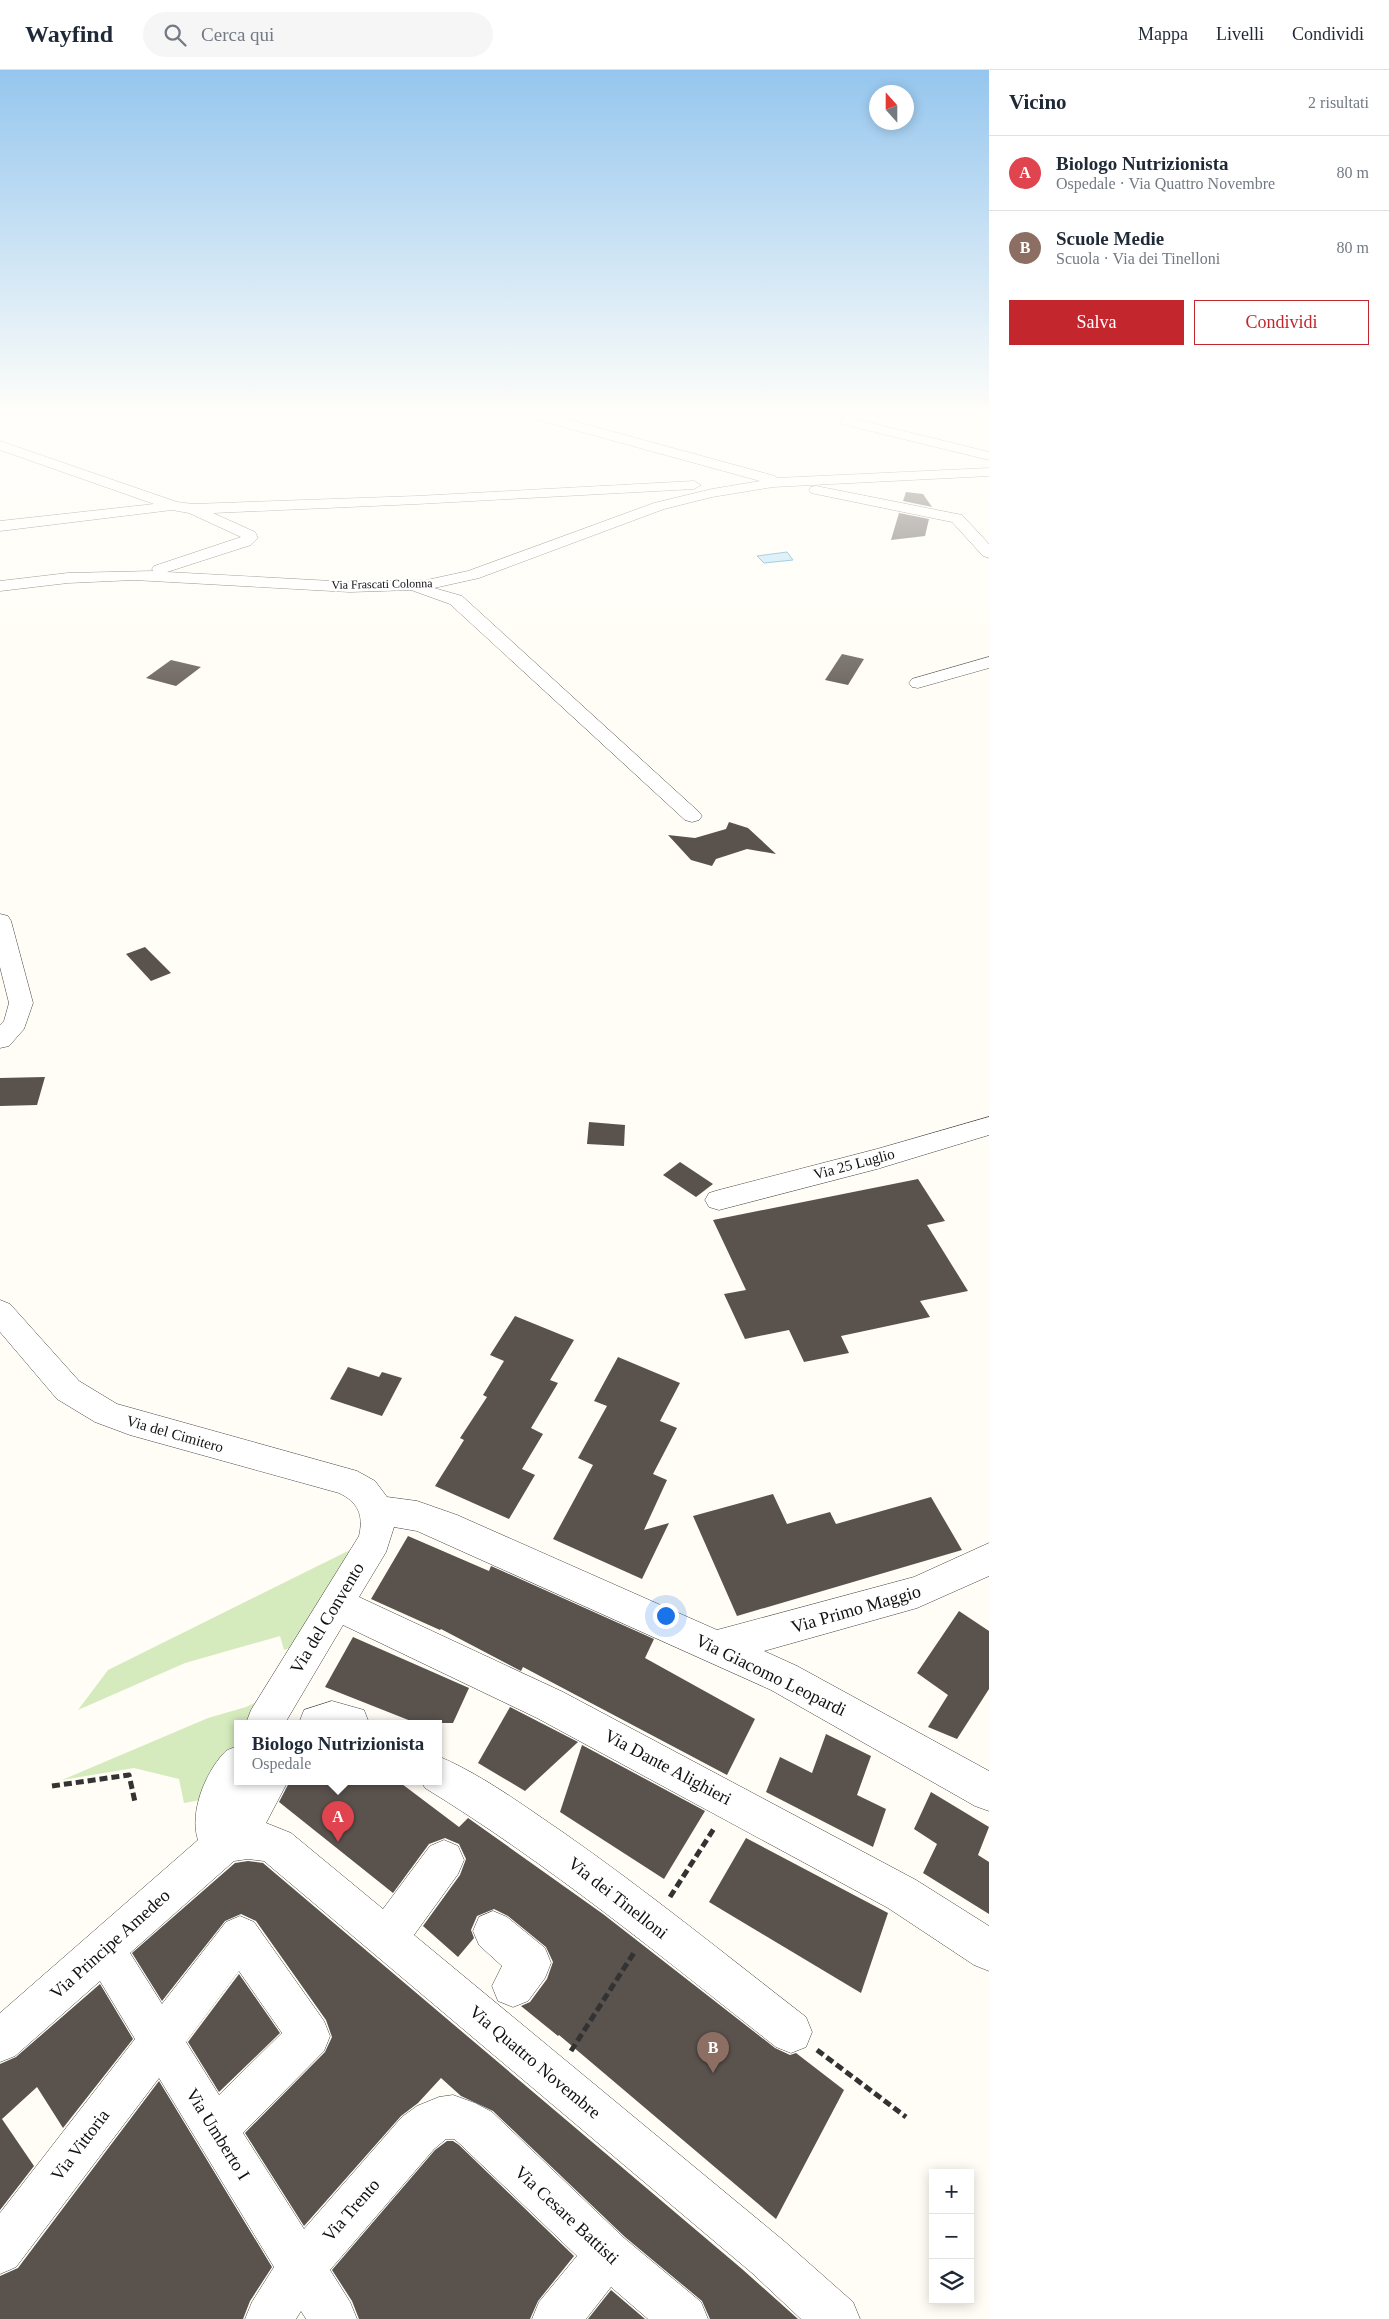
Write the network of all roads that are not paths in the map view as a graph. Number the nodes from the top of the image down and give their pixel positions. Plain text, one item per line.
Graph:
1 (61, 519) edge
2 (216, 519) edge
3 (626, 519) edge
4 (958, 519) edge
5 (963, 519) edge
6 (982, 522) dead end
7 (0, 526) edge
8 (989, 553) edge
9 (142, 575) junction
10 (473, 575) junction
11 (0, 586) edge
12 (397, 586) junction
13 (456, 600) junction
14 (989, 662) edge
15 (918, 683) dead end
16 (692, 816) dead end
17 (0, 921) edge
18 (0, 1040) edge
19 (989, 1126) edge
20 (719, 1200) dead end
21 (0, 1312) edge
22 (378, 1510) junction
23 (989, 1558) edge
24 (336, 1604) junction
25 (718, 1647) junction
26 (266, 1720) edge
27 (234, 1772) edge
28 (442, 1777) edge
29 (267, 1785) edge
30 (989, 1792) edge
31 (229, 1844) junction
32 (444, 1860) dead end
33 (492, 1931) dead end
34 (386, 1938) junction
35 (104, 1949) junction
36 (989, 1950) edge
37 (513, 1986) dead end
38 (791, 2032) road end
39 (161, 2040) junction
40 (0, 2042) edge
41 (448, 2116) joint
42 (216, 2129) junction
43 (0, 2251) edge
44 (608, 2254) junction
45 (301, 2268) junction
46 (269, 2319) edge
47 (333, 2319) edge
48 (556, 2319) edge
49 (684, 2319) edge
50 (836, 2319) edge

1 - 7 street
2 - 9 street
3 - 10 street, Via Frascati Colonna
4 - 8 street
5 - 6 street
9 - 11 street, Via Frascati Colonna
9 - 12 street, Via Frascati Colonna
10 - 12 street, Via Frascati Colonna
10 - 13 street
12 - 13 street
13 - 16 street
14 - 15 street
17 - 18 street
19 - 20 street, Via 25 Luglio
21 - 22 street, Via del Cimitero
22 - 24 street, Via del Convento
22 - 25 street, Via Giacomo Leopardi
23 - 25 street, Via Primo Maggio
24 - 26 street, Via del Convento
24 - 36 street, Via Dante Alighieri
25 - 30 street, Via Giacomo Leopardi
27 - 31 street
28 - 38 street, Via dei Tinelloni
29 - 31 street
31 - 34 street, Via Quattro Novembre
31 - 35 street, Via Principe Amedeo
32 - 34 street
33 - 37 street
34 - 50 street, Via Quattro Novembre
35 - 39 street, Via Umberto I
35 - 40 street, Via Principe Amedeo
39 - 42 street, Via Umberto I
39 - 42 street, Via Vittoria
39 - 43 street, Via Vittoria
41 - 44 street, Via Cesare Battisti
41 - 45 street, Via Trento
42 - 45 street, Via Umberto I
44 - 48 street
44 - 49 street, Via Cesare Battisti
45 - 46 street, Via Trento
45 - 47 street, Via Umberto I

